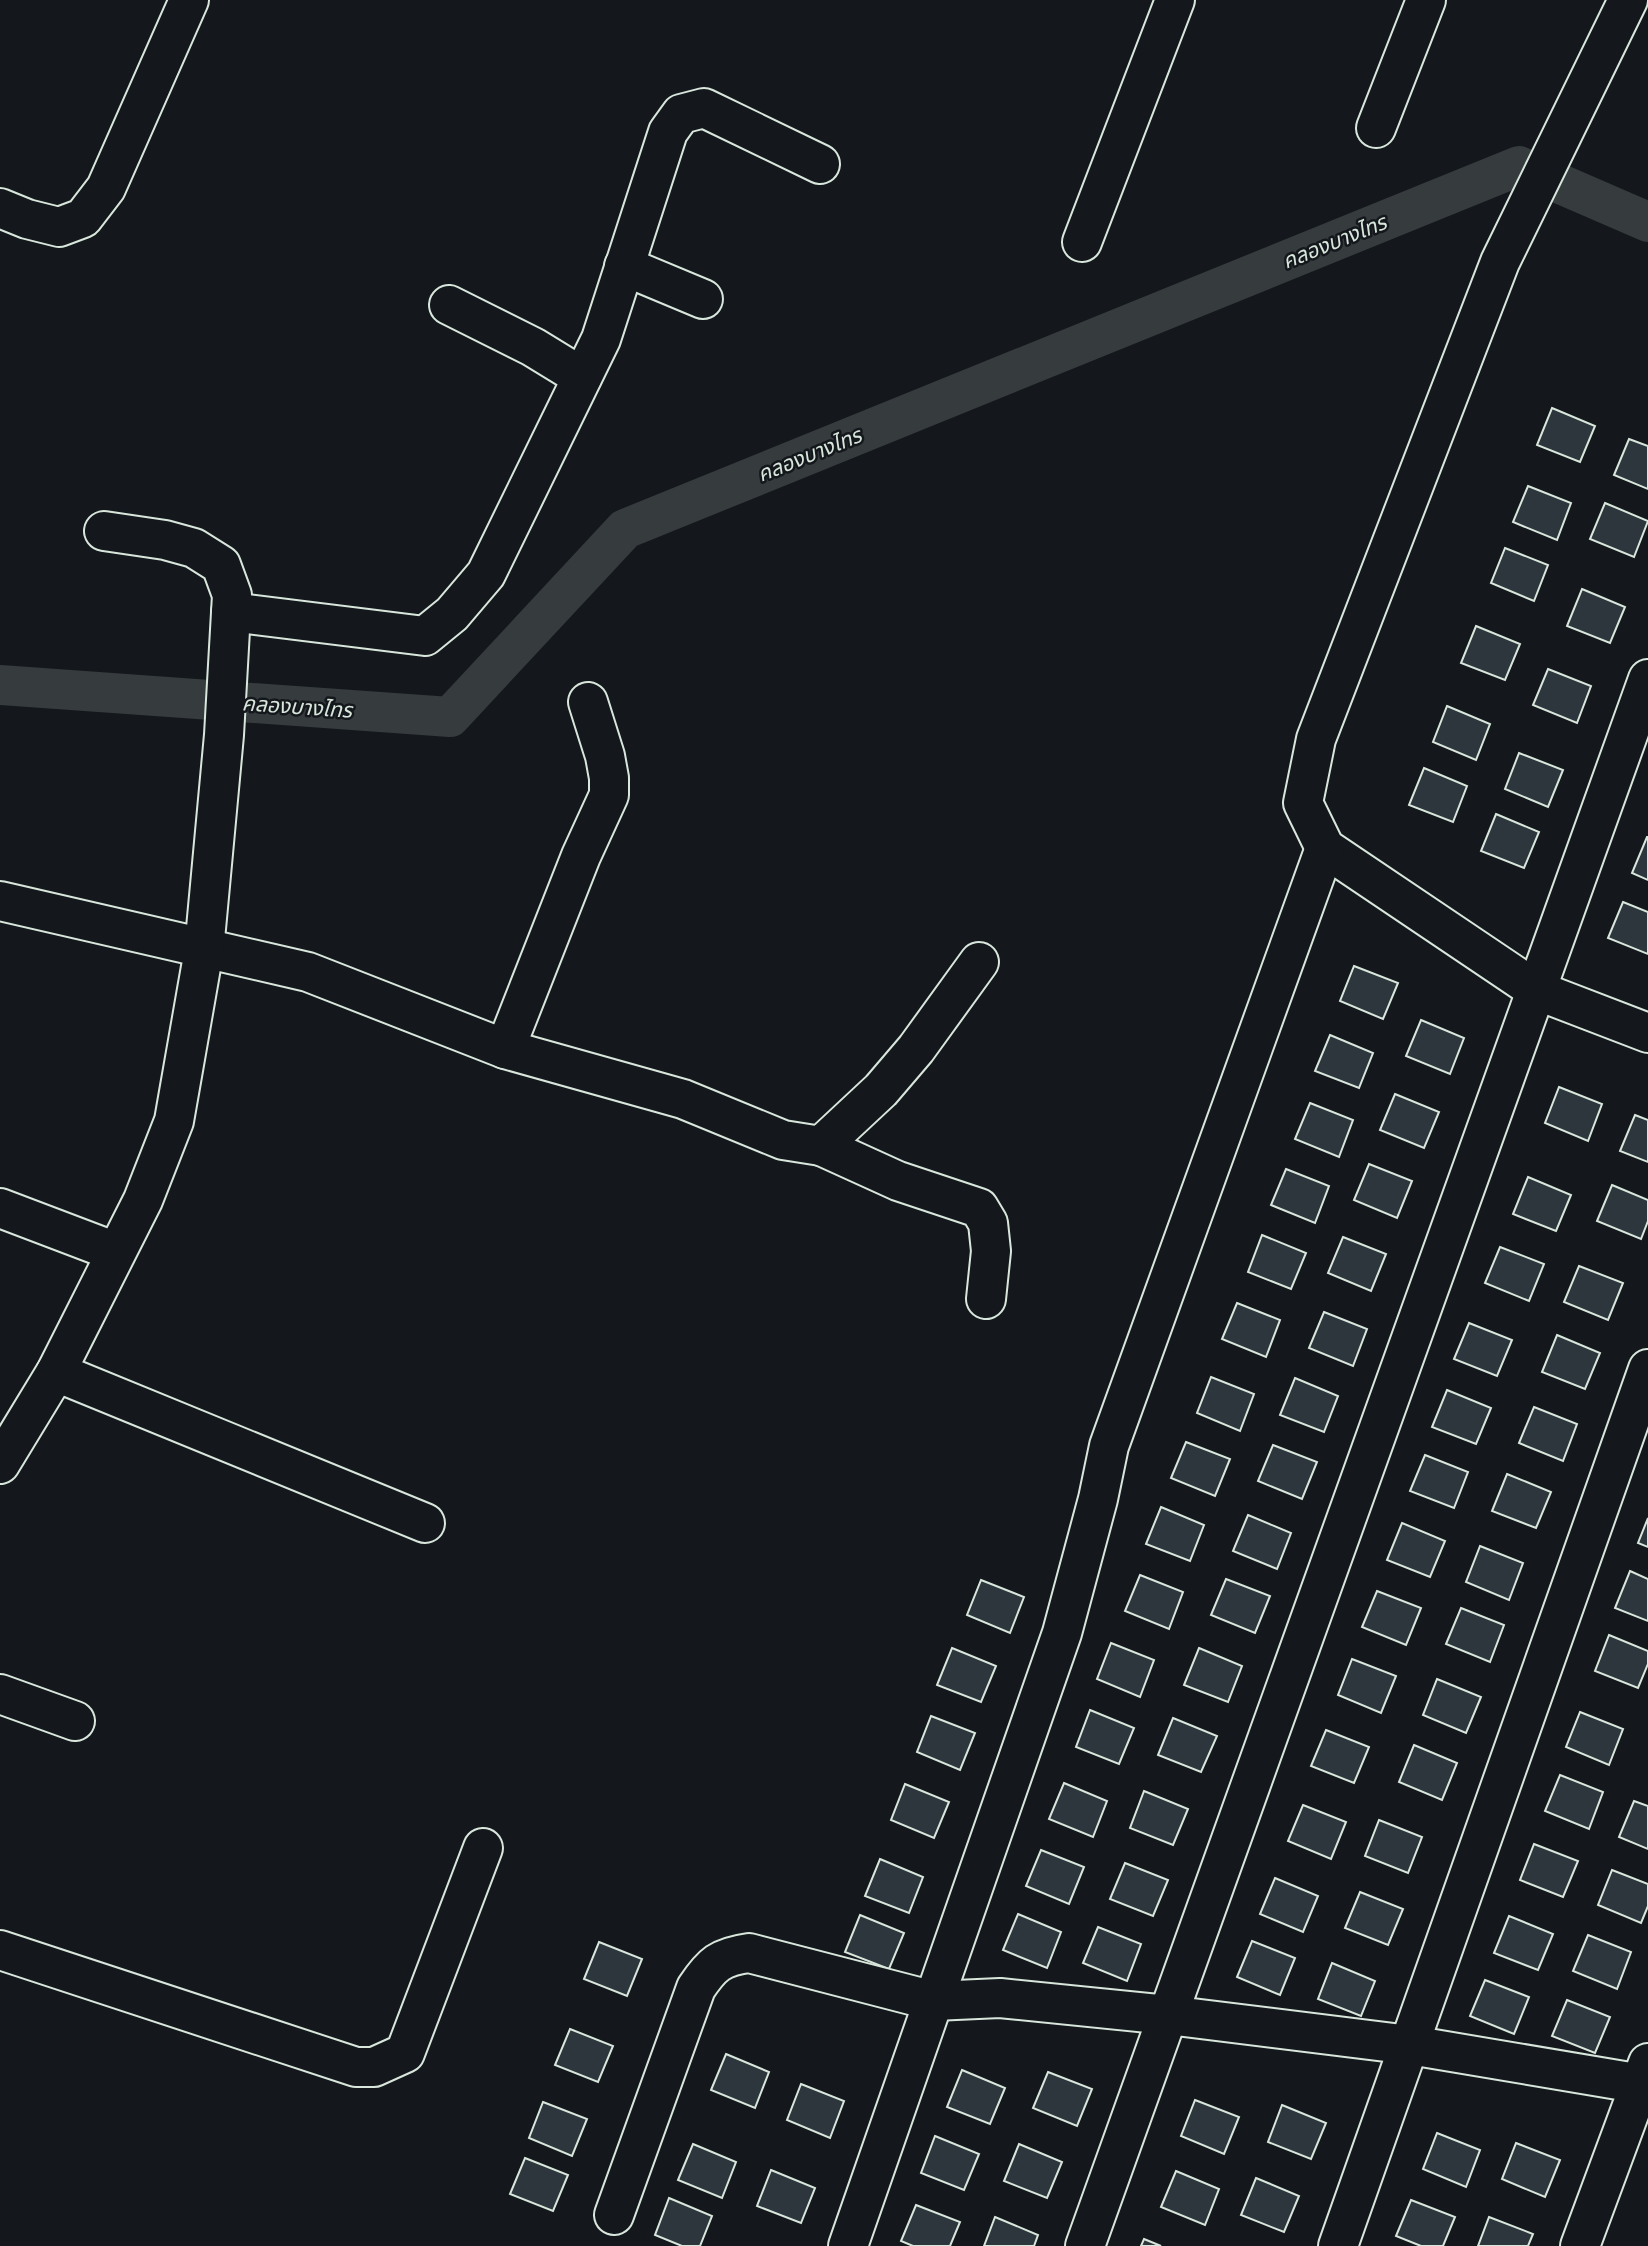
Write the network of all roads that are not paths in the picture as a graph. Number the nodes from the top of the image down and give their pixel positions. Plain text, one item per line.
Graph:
1 (189, 0) edge
2 (1175, 0) edge
3 (1426, 0) edge
4 (1628, 0) edge
5 (1376, 128) dead end
6 (820, 164) dead end
7 (0, 208) edge
8 (1082, 242) dead end
9 (624, 266) junction
10 (703, 299) dead end
11 (449, 305) dead end
12 (582, 377) junction
13 (104, 531) dead end
14 (230, 624) junction
15 (1648, 679) edge
16 (588, 702) dead end
17 (1325, 848) junction
18 (0, 901) edge
19 (204, 950) junction
20 (979, 962) dead end
21 (1536, 990) junction
22 (1648, 1033) edge
23 (505, 1049) junction
24 (821, 1146) junction
25 (0, 1208) edge
26 (116, 1252) junction
27 (986, 1299) dead end
28 (1648, 1369) edge
29 (56, 1372) junction
30 (0, 1464) edge
31 (425, 1523) dead end
32 (0, 1694) edge
33 (75, 1721) dead end
34 (483, 1848) dead end
35 (0, 1950) edge
36 (934, 2001) junction
37 (1168, 2015) junction
38 (1410, 2045) junction
39 (1646, 2077) edge
40 (614, 2215) dead end
41 (848, 2246) edge
42 (1085, 2246) edge
43 (1338, 2246) edge
44 (1580, 2246) edge

1 - 7 street
2 - 8 street
3 - 5 street
4 - 17 street
6 - 9 street
9 - 10 street
9 - 12 street
11 - 12 street
12 - 14 street
13 - 14 street
14 - 19 street
15 - 21 street
16 - 23 street
17 - 21 street
17 - 36 street
18 - 19 street
19 - 23 street
19 - 26 street
20 - 24 street
21 - 22 street
21 - 37 street
23 - 24 street
24 - 27 street
25 - 26 street
26 - 29 street
28 - 38 street
29 - 30 street
29 - 31 street
32 - 33 street
34 - 35 street
36 - 37 street
36 - 40 street
36 - 41 street
37 - 38 street
37 - 42 street
38 - 39 street
38 - 43 street
39 - 44 street

